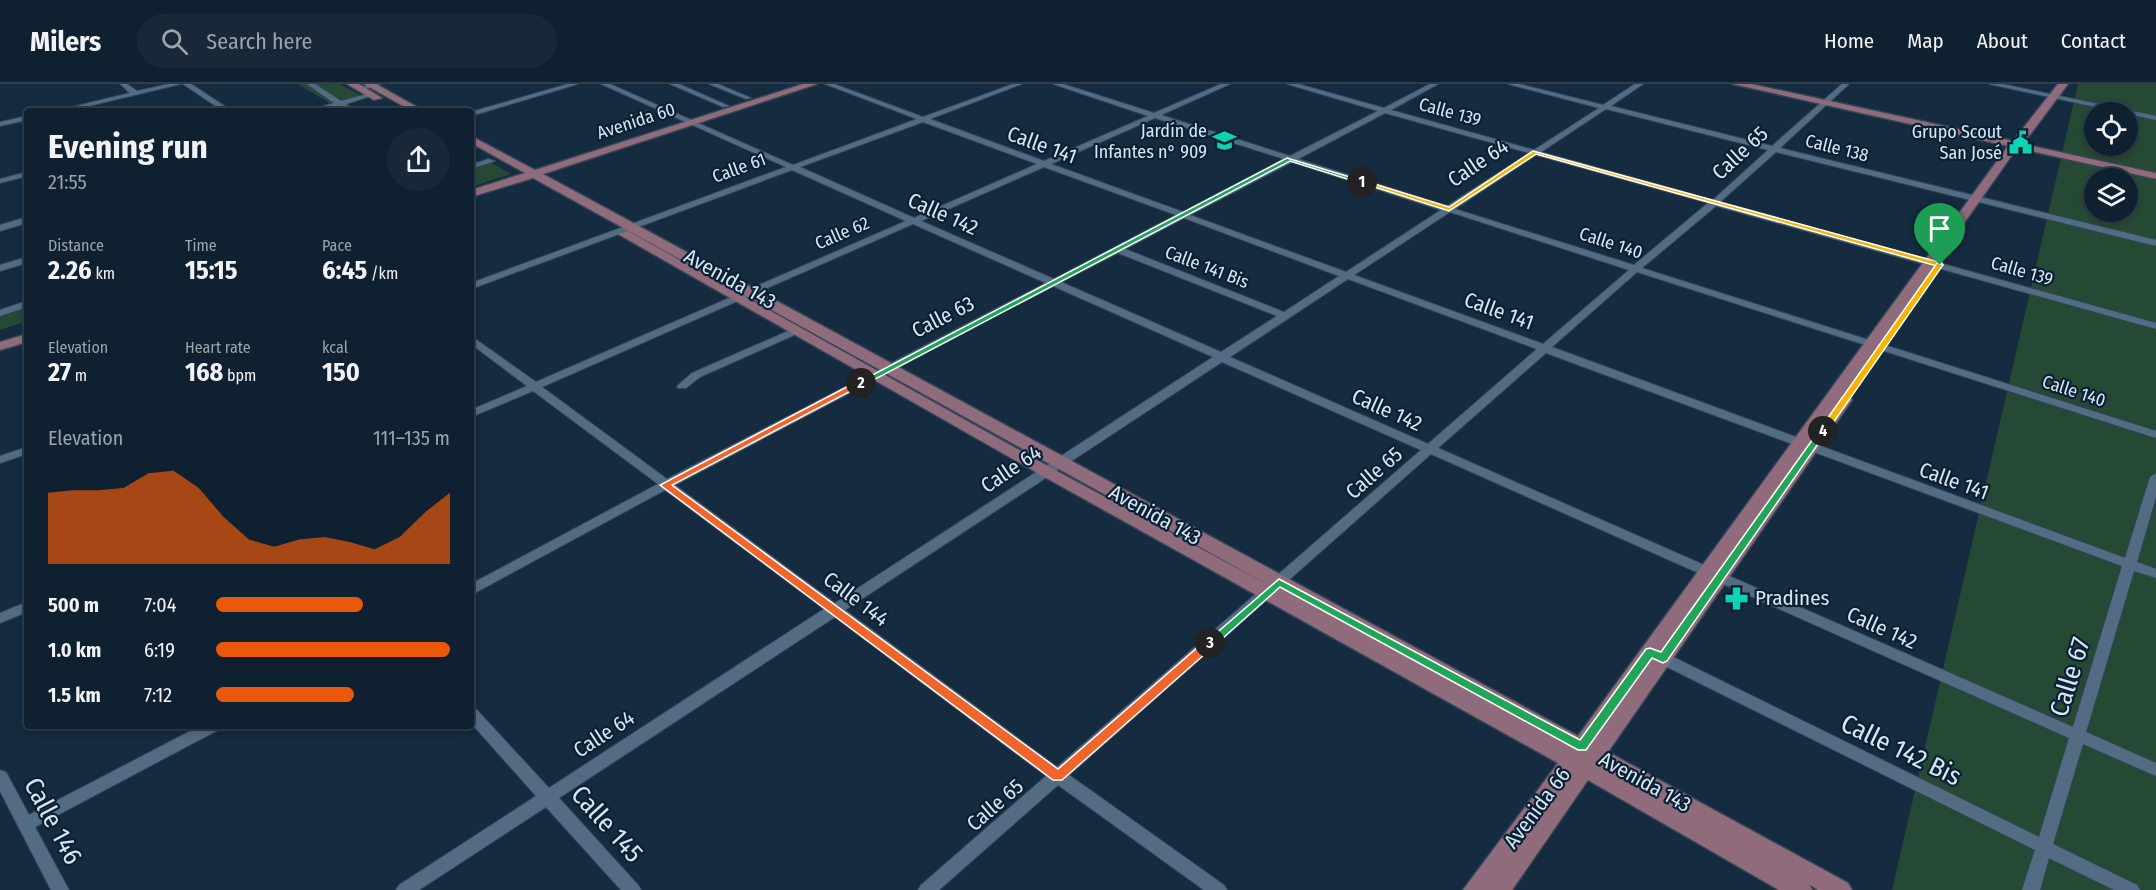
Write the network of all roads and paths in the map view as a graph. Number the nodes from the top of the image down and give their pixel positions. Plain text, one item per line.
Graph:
1 (123, 84) edge
2 (177, 84) edge
3 (186, 84) edge
4 (310, 84) edge
5 (534, 84) edge
6 (575, 84) edge
7 (604, 84) edge
8 (673, 84) edge
9 (712, 84) edge
10 (793, 84) edge
11 (812, 84) edge
12 (828, 84) edge
13 (1018, 84) edge
14 (1056, 84) edge
15 (1227, 84) edge
16 (1290, 84) edge
17 (1435, 84) edge
18 (1511, 84) edge
19 (1556, 84) edge
20 (1640, 84) edge
21 (1738, 84) edge
22 (1762, 84) edge
23 (1846, 84) edge
24 (1992, 84) edge
25 (2063, 84) edge
26 (367, 87) edge
27 (549, 91) junction
28 (1542, 92) junction
29 (135, 93) junction
30 (2055, 97) junction
31 (748, 98) junction
32 (1826, 101) junction
33 (89, 104) junction
34 (339, 104) junction
35 (725, 106) junction
36 (1604, 107) junction
37 (72, 108) edge
38 (94, 108) edge
39 (223, 108) edge
40 (323, 108) edge
41 (346, 108) edge
42 (396, 108) edge
43 (412, 108) edge
44 (1382, 110) junction
45 (474, 113) edge
46 (1153, 115) junction
47 (2156, 118) edge
48 (24, 119) edge
49 (924, 120) junction
50 (687, 121) junction
51 (0, 124) edge
52 (474, 141) edge
53 (2019, 144) junction
54 (1773, 149) junction
55 (474, 152) edge
56 (1535, 152) junction
57 (1290, 159) junction
58 (490, 161) junction
59 (1042, 164) junction
60 (474, 166) edge
61 (790, 168) junction
62 (524, 173) junction
63 (2156, 174) edge
64 (24, 175) edge
65 (0, 181) edge
66 (474, 186) edge
67 (474, 193) edge
68 (1980, 199) junction
69 (1715, 202) junction
70 (1449, 209) junction
71 (1183, 216) junction
72 (24, 221) edge
73 (913, 222) junction
74 (0, 228) edge
75 (626, 229) junction
76 (2156, 243) edge
77 (1119, 250) junction
78 (24, 261) edge
79 (1935, 264) junction
80 (0, 268) edge
81 (1636, 268) junction
82 (1347, 274) junction
83 (1053, 284) junction
84 (474, 285) edge
85 (745, 294) junction
86 (24, 305) edge
87 (0, 313) edge
88 (1284, 315) junction
89 (2156, 326) edge
90 (24, 330) edge
91 (795, 331) junction
92 (0, 337) edge
93 (24, 339) edge
94 (474, 341) edge
95 (1877, 345) junction
96 (0, 346) edge
97 (1545, 348) junction
98 (1221, 358) junction
99 (882, 372) junction
100 (535, 386) junction
101 (682, 386) dead end
102 (474, 413) edge
103 (2156, 435) edge
104 (1806, 445) junction
105 (1430, 450) junction
106 (24, 451) edge
107 (0, 460) edge
108 (1054, 467) junction
109 (2156, 477) edge
110 (665, 485) junction
111 (2130, 564) junction
112 (2156, 574) edge
113 (1714, 575) junction
114 (1273, 587) junction
115 (474, 588) edge
116 (24, 608) edge
117 (836, 611) junction
118 (0, 618) edge
119 (1657, 655) junction
120 (474, 716) edge
121 (207, 729) edge
122 (2078, 736) junction
123 (1584, 757) junction
124 (2156, 770) edge
125 (0, 776) edge
126 (1058, 776) junction
127 (548, 797) junction
128 (25, 825) junction
129 (2044, 848) junction
130 (60, 890) edge
131 (405, 890) edge
132 (632, 890) edge
133 (927, 890) edge
134 (1218, 890) edge
135 (1475, 890) edge
136 (1498, 890) edge
137 (1800, 890) edge
138 (1840, 890) edge
139 (2031, 890) edge
140 (2131, 890) edge

1 - 29 street
2 - 29 street
3 - 39 street
4 - 34 street
5 - 27 street
6 - 27 street
7 - 50 street, Calle 142
8 - 35 street
9 - 31 street
10 - 31 main road, Avenida 60
11 - 50 main road, Avenida 60
12 - 49 street, Calle 141
13 - 49 street, Calle 61
14 - 46 street, Calle 140
15 - 46 street, Calle 62
16 - 44 street, Calle 139
17 - 44 street, Calle 63
18 - 28 street, Calle 138
19 - 28 street
20 - 36 street, Calle 64
21 - 32 main road
22 - 32 main road
23 - 32 street, Calle 65
24 - 30 street
25 - 30 main road, Avenida 66
26 - 34 street
26 - 42 main road
26 - 43 main road
27 - 45 street
28 - 36 street, Calle 138
29 - 33 street
30 - 47 street
30 - 53 main road, Avenida 66
31 - 35 main road, Avenida 60
32 - 53 main road
32 - 54 street, Calle 65
33 - 37 street
33 - 38 street
34 - 40 street
34 - 41 street
35 - 50 main road, Avenida 60
36 - 54 street, Calle 138
36 - 56 street, Calle 64
44 - 56 street, Calle 139
44 - 57 street, Calle 63
46 - 57 street, Calle 140
46 - 59 street, Calle 62
48 - 51 street
49 - 59 street, Calle 141
49 - 61 street, Calle 61
50 - 61 street, Calle 142
50 - 62 main road, Avenida 60
52 - 62 main road, Avenida 143
53 - 63 main road
53 - 68 main road, Avenida 66
54 - 68 street, Calle 138
54 - 69 street, Calle 65
55 - 58 main road, Avenida 143
56 - 69 street, Calle 139
56 - 70 street, Calle 64
57 - 70 street, Calle 140
57 - 71 street, Calle 63
58 - 60 street
58 - 62 main road, Avenida 143
59 - 71 street, Calle 141
59 - 73 street, Calle 62
61 - 73 street, Calle 142
61 - 75 street, Calle 61
62 - 66 main road, Avenida 60
62 - 67 main road, Avenida 60
62 - 75 main road, Avenida 143
64 - 65 street
68 - 76 street, Calle 138
68 - 79 main road, Avenida 66
69 - 79 street, Calle 139
69 - 81 street, Calle 65
70 - 81 street, Calle 140
70 - 82 street, Calle 64
71 - 77 street, Calle 63
71 - 82 street, Calle 141
72 - 74 street
73 - 83 street, Calle 142
73 - 85 street, Calle 62
75 - 84 street, Calle 61
75 - 85 main road, Avenida 143
77 - 83 street, Calle 63
77 - 88 street, Calle 141 Bis
78 - 80 street
79 - 89 street, Calle 139
79 - 95 main road, Avenida 66
81 - 95 street, Calle 140
81 - 97 street, Calle 65
82 - 88 street, Calle 64
82 - 97 street, Calle 141
83 - 98 street, Calle 142
83 - 99 street, Calle 63
85 - 91 main road, Avenida 143
85 - 99 main road, Avenida 143
85 - 100 street, Calle 62
86 - 87 street
88 - 98 street, Calle 64
90 - 92 main road
91 - 99 main road, Avenida 143
91 - 101 street
93 - 96 main road
94 - 100 street, Calle 144
95 - 103 street, Calle 140
95 - 104 main road, Avenida 66
97 - 104 street, Calle 141
97 - 105 street, Calle 65
98 - 105 street, Calle 142
98 - 108 street, Calle 64
99 - 108 main road, Avenida 143
99 - 110 street, Calle 63
100 - 102 street, Calle 62
100 - 110 street, Calle 144
104 - 111 street, Calle 141
104 - 113 main road, Avenida 66
105 - 113 street, Calle 142
105 - 114 street, Calle 65
106 - 107 street
108 - 114 main road, Avenida 143
108 - 117 street, Calle 64
109 - 111 street, Calle 67
110 - 115 street, Calle 63
110 - 117 street, Calle 144
111 - 112 street, Calle 141
111 - 122 street, Calle 67
113 - 119 main road, Avenida 66
113 - 122 street, Calle 142
114 - 123 main road, Avenida 143
114 - 126 street, Calle 65
116 - 118 street
117 - 126 street, Calle 144
117 - 127 street, Calle 64
119 - 123 main road, Avenida 66
119 - 129 street, Calle 142 Bis
120 - 127 street, Calle 145
121 - 128 street
122 - 124 street, Calle 142
122 - 129 street, Calle 67
123 - 135 main road, Avenida 66
123 - 136 main road, Avenida 66
123 - 137 main road, Avenida 143
123 - 138 main road, Avenida 143
125 - 128 street, Calle 146
126 - 133 street, Calle 65
126 - 134 street, Calle 144
127 - 131 street, Calle 64
127 - 132 street, Calle 145
128 - 130 street, Calle 146
129 - 139 street, Calle 67
129 - 140 street, Calle 142 Bis

